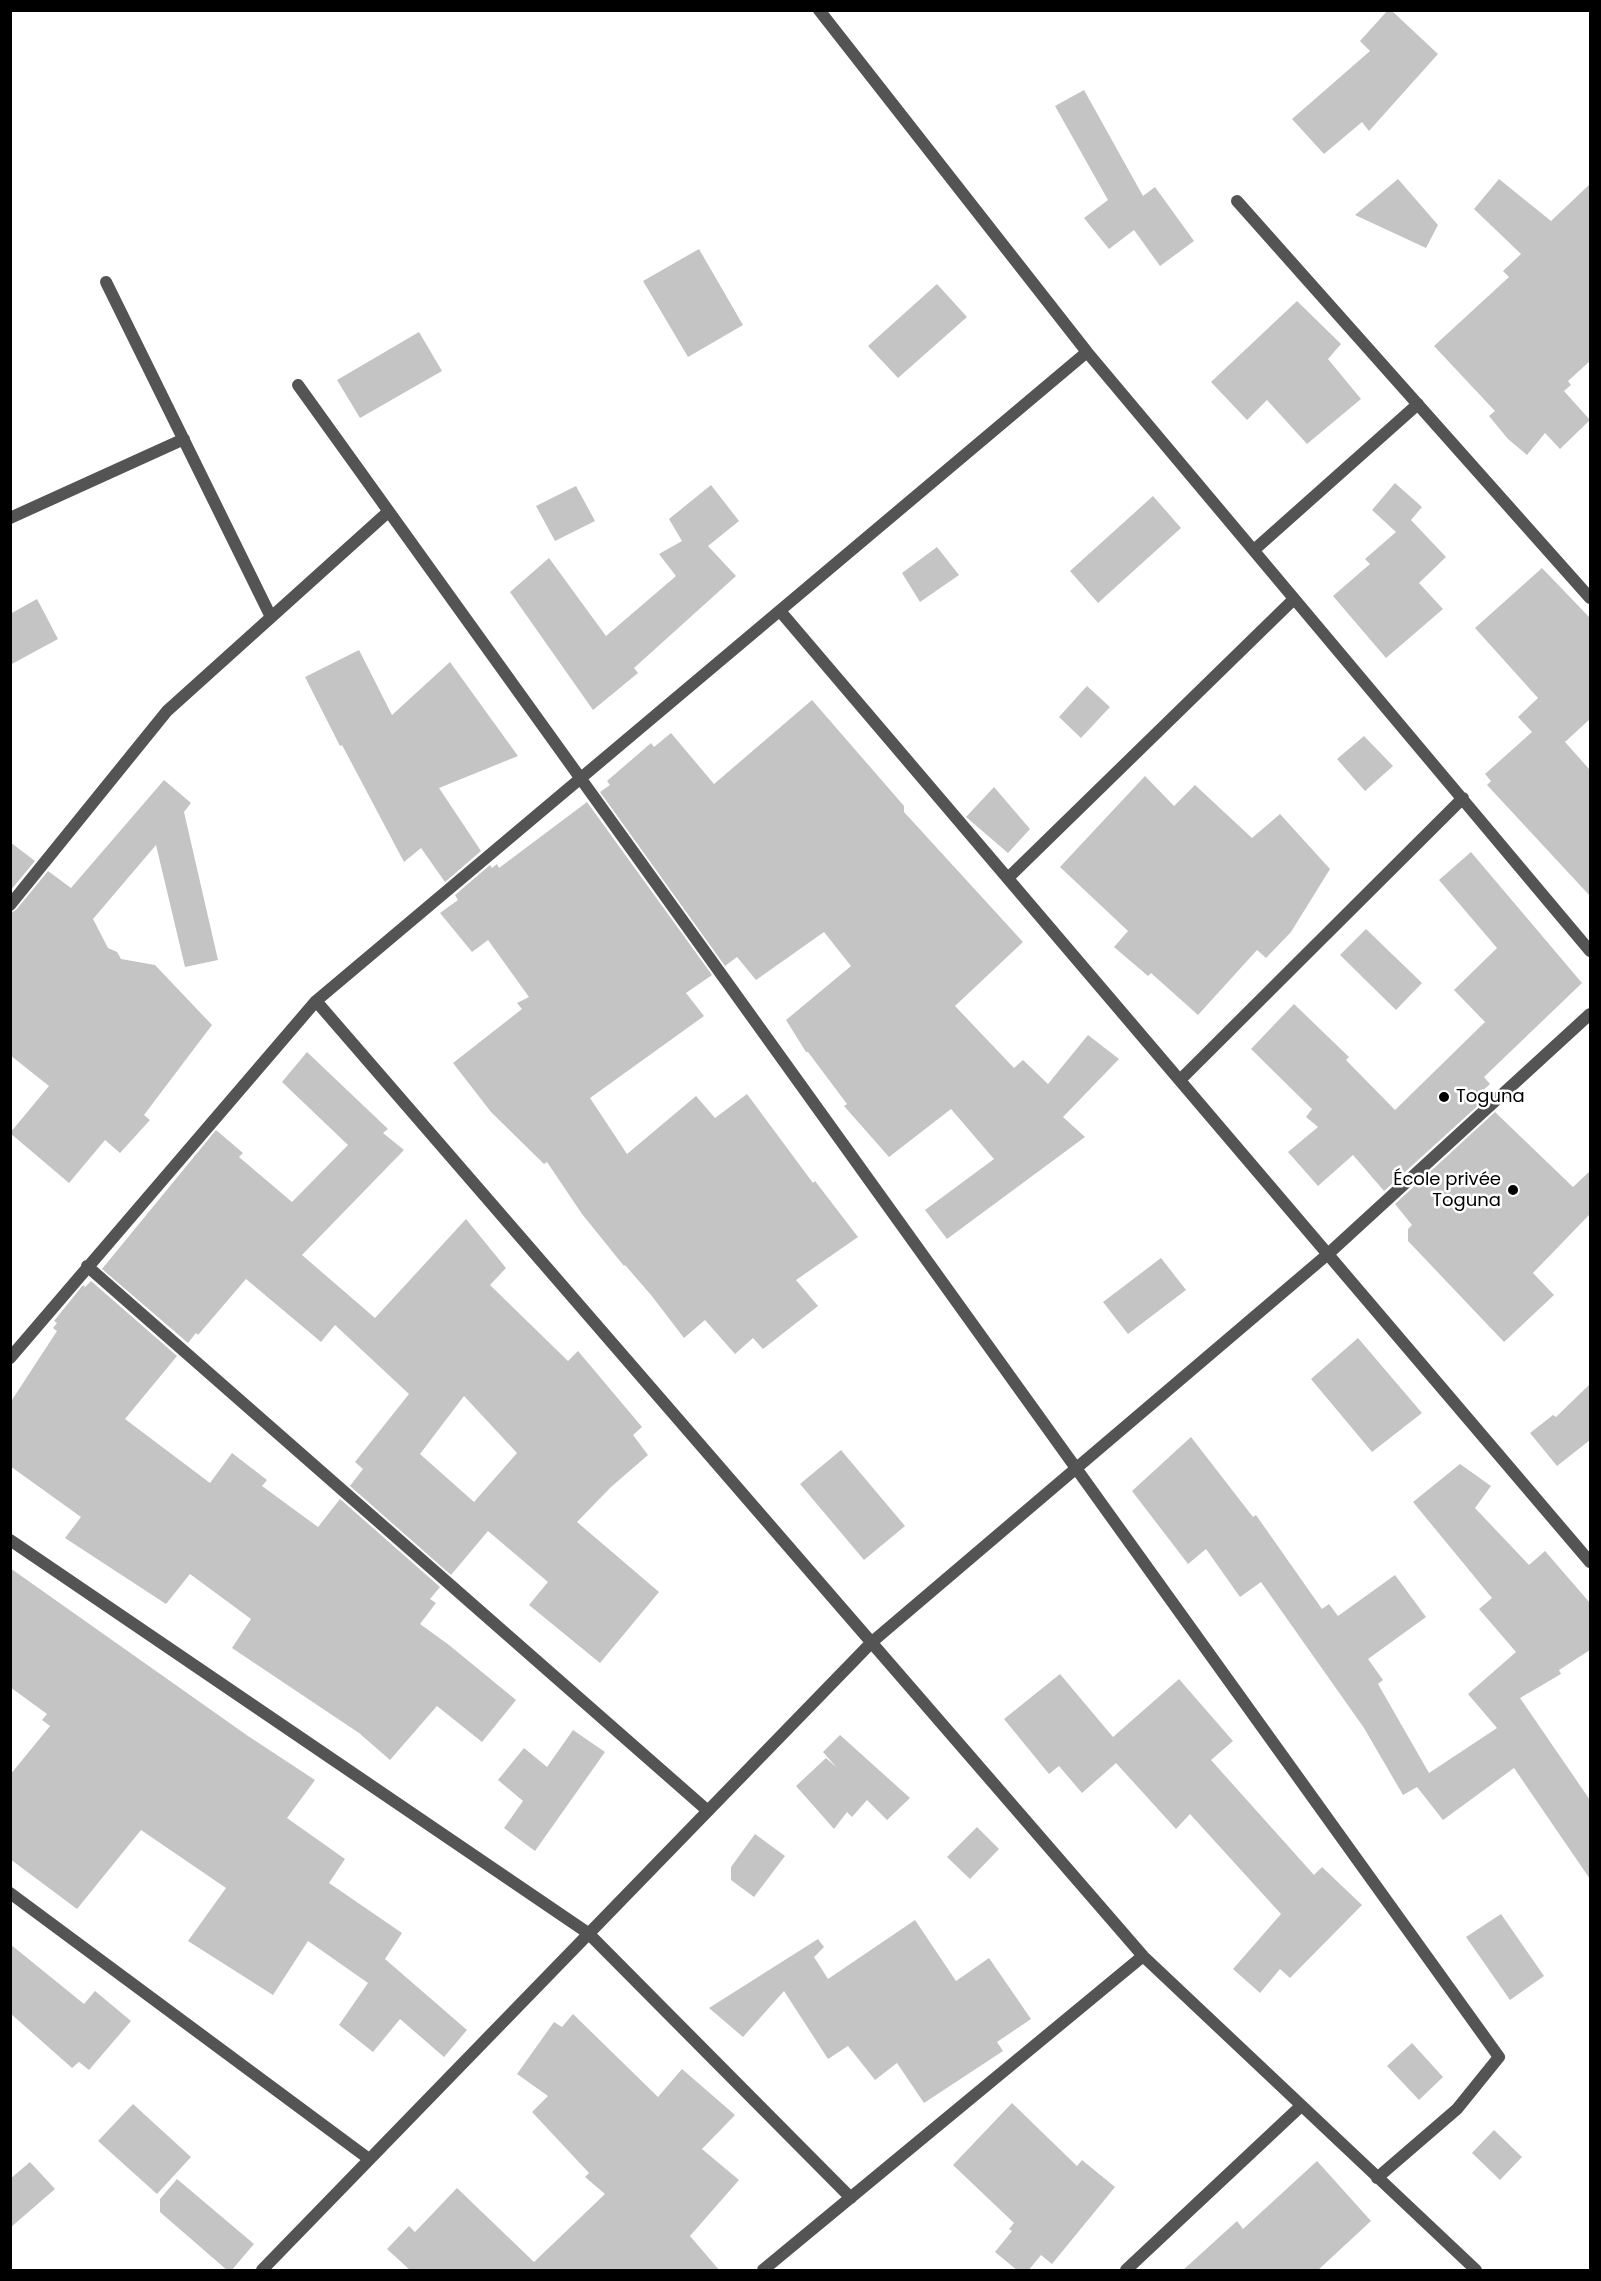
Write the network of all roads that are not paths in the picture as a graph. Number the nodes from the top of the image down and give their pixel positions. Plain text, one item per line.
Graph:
1 (819, 10) edge
2 (1237, 201) dead end
3 (106, 282) dead end
4 (1087, 352) junction
5 (298, 385) dead end
6 (1418, 404) junction
7 (184, 439) junction
8 (388, 512) junction
9 (10, 518) edge
10 (1254, 550) junction
11 (1294, 598) junction
12 (1590, 598) edge
13 (780, 610) junction
14 (271, 617) junction
15 (581, 780) junction
16 (1463, 798) junction
17 (1008, 878) junction
18 (10, 905) edge
19 (1590, 951) edge
20 (316, 1001) junction
21 (1590, 1014) edge
22 (1180, 1080) junction
23 (1328, 1254) junction
24 (87, 1266) junction
25 (10, 1358) edge
26 (1076, 1468) junction
27 (10, 1540) edge
28 (1590, 1562) edge
29 (872, 1642) junction
30 (708, 1811) junction
31 (10, 1893) edge
32 (588, 1933) junction
33 (1143, 1956) junction
34 (1301, 2106) junction
35 (369, 2159) junction
36 (1377, 2178) junction
37 (851, 2198) junction
38 (262, 2271) edge
39 (763, 2271) edge
40 (1126, 2271) edge
41 (1476, 2271) edge

1 - 4 street
2 - 6 street
3 - 7 street
4 - 10 street
4 - 13 street
5 - 8 street
6 - 10 street
6 - 12 street
7 - 9 street
7 - 14 street
8 - 14 street
8 - 15 street
10 - 11 street
11 - 16 street
11 - 17 street
13 - 15 street
13 - 17 street
14 - 18 street
15 - 20 street
15 - 26 street
16 - 19 street
16 - 22 street
17 - 22 street
20 - 24 street
20 - 29 street
21 - 23 street
22 - 23 street
23 - 26 street
23 - 28 street
24 - 25 street
24 - 30 street
26 - 29 street
26 - 36 street
27 - 32 street
29 - 30 street
29 - 33 street
30 - 32 street
31 - 35 street
32 - 35 street
32 - 37 street
33 - 34 street
33 - 37 street
34 - 36 street
34 - 40 street
35 - 38 street
36 - 41 street
37 - 39 street

